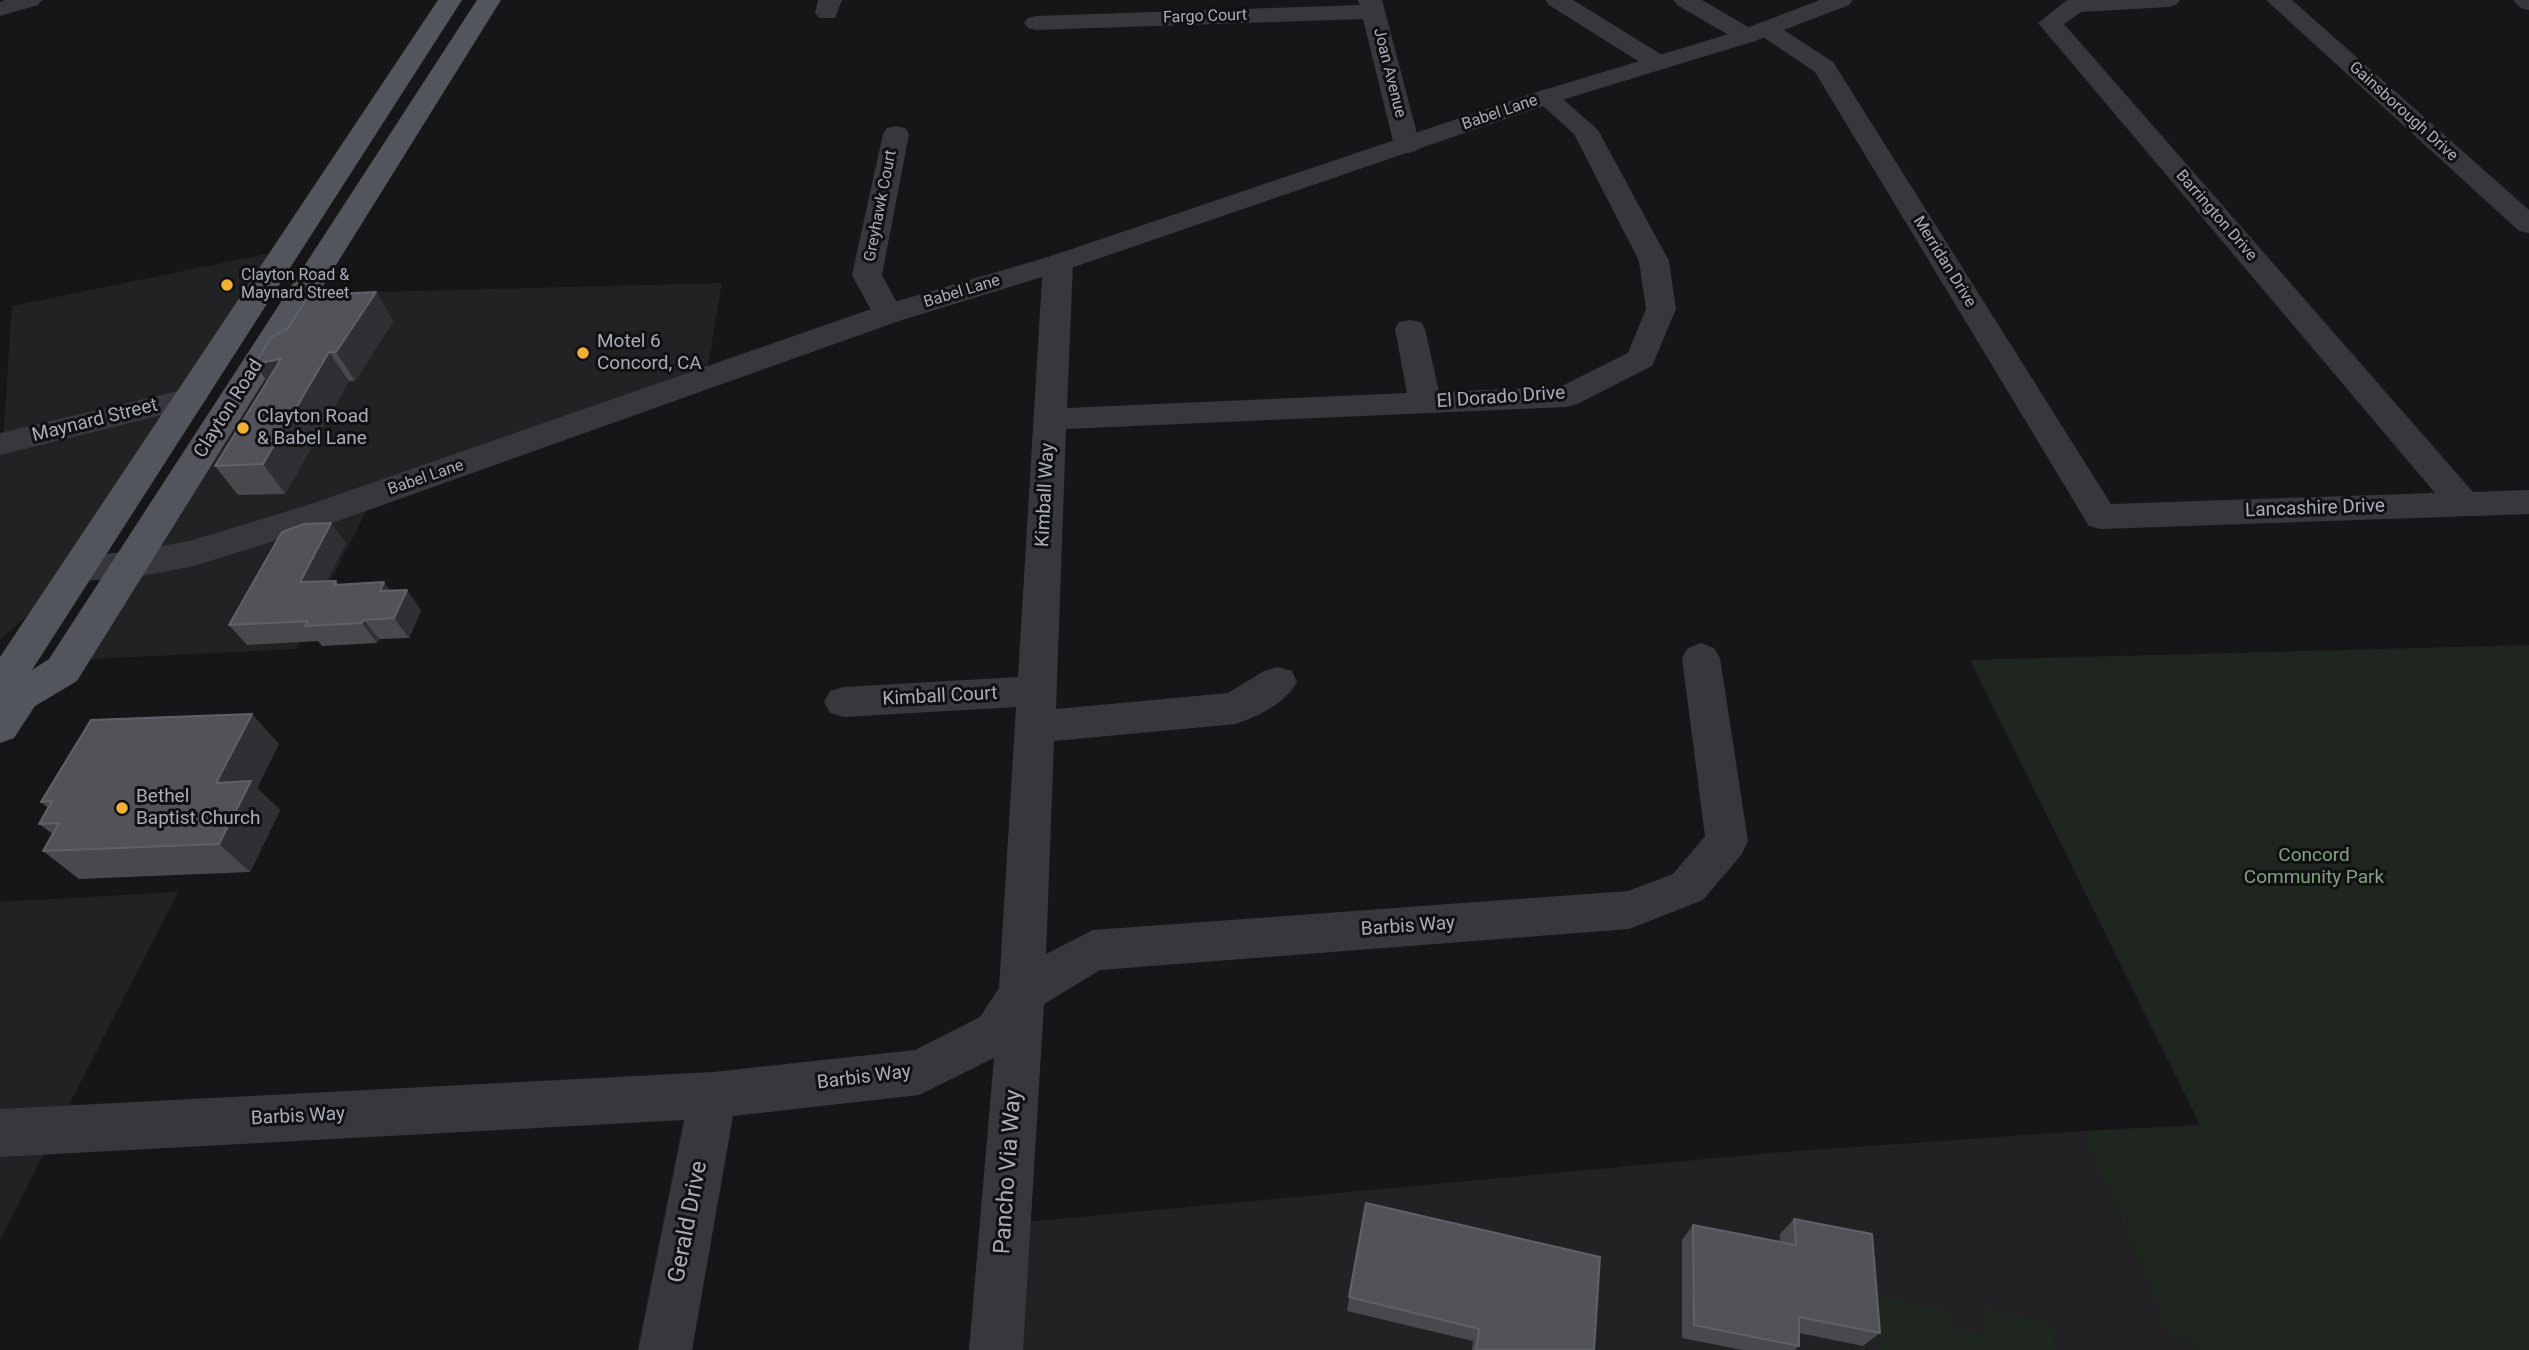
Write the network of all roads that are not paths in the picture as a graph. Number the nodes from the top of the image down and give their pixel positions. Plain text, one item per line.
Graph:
1 (30, 0) edge
2 (450, 0) edge
3 (489, 0) edge
4 (1557, 0) edge
5 (1685, 0) edge
6 (1841, 0) edge
7 (2168, 0) edge
8 (2278, 0) edge
9 (1372, 6) edge
10 (0, 9) edge
11 (1036, 23) dead end
12 (1756, 32) junction
13 (1658, 63) junction
14 (1546, 97) junction
15 (895, 134) dead end
16 (1407, 145) junction
17 (2529, 225) edge
18 (1058, 263) junction
19 (888, 314) junction
20 (1410, 329) dead end
21 (191, 398) junction
22 (1425, 404) junction
23 (1050, 419) junction
24 (0, 444) edge
25 (2529, 502) edge
26 (2463, 503) junction
27 (2101, 517) joint
28 (131, 565) junction
29 (80, 568) junction
30 (1701, 658) dead end
31 (1278, 682) dead end
32 (844, 702) dead end
33 (7, 706) edge
34 (1035, 709) junction
35 (1022, 993) junction
36 (713, 1095) junction
37 (0, 1133) edge
38 (665, 1350) edge
39 (996, 1350) edge

1 - 10 street
2 - 21 main road, Clayton Road
3 - 28 main road, Clayton Road
4 - 13 street
5 - 12 street, Merridan Drive
6 - 12 street, Babel Lane
7 - 26 street, Barrington Drive
8 - 17 street, Gainsborough Drive
9 - 11 street, Fargo Court
9 - 16 street, Joan Avenue
12 - 13 street, Babel Lane
12 - 27 street, Merridan Drive
13 - 14 street, Babel Lane
14 - 16 street, Babel Lane
14 - 22 street, El Dorado Drive
15 - 19 street, Greyhawk Court
16 - 18 street, Babel Lane
18 - 19 street, Babel Lane
18 - 23 street, Kimball Way
19 - 28 street, Babel Lane
20 - 22 street
21 - 24 street, Maynard Street
21 - 29 main road, Clayton Road
22 - 23 street, El Dorado Drive
23 - 34 street, Kimball Way
25 - 26 street, Lancashire Drive
26 - 27 street, Lancashire Drive
28 - 29 street, Babel Lane
28 - 33 main road, Clayton Road
29 - 33 main road, Clayton Road
30 - 35 street, Barbis Way
31 - 34 street
32 - 34 street, Kimball Court
34 - 35 street, Kimball Way
35 - 36 street, Barbis Way
35 - 39 street, Pancho Via Way
36 - 37 street, Barbis Way
36 - 38 street, Gerald Drive

